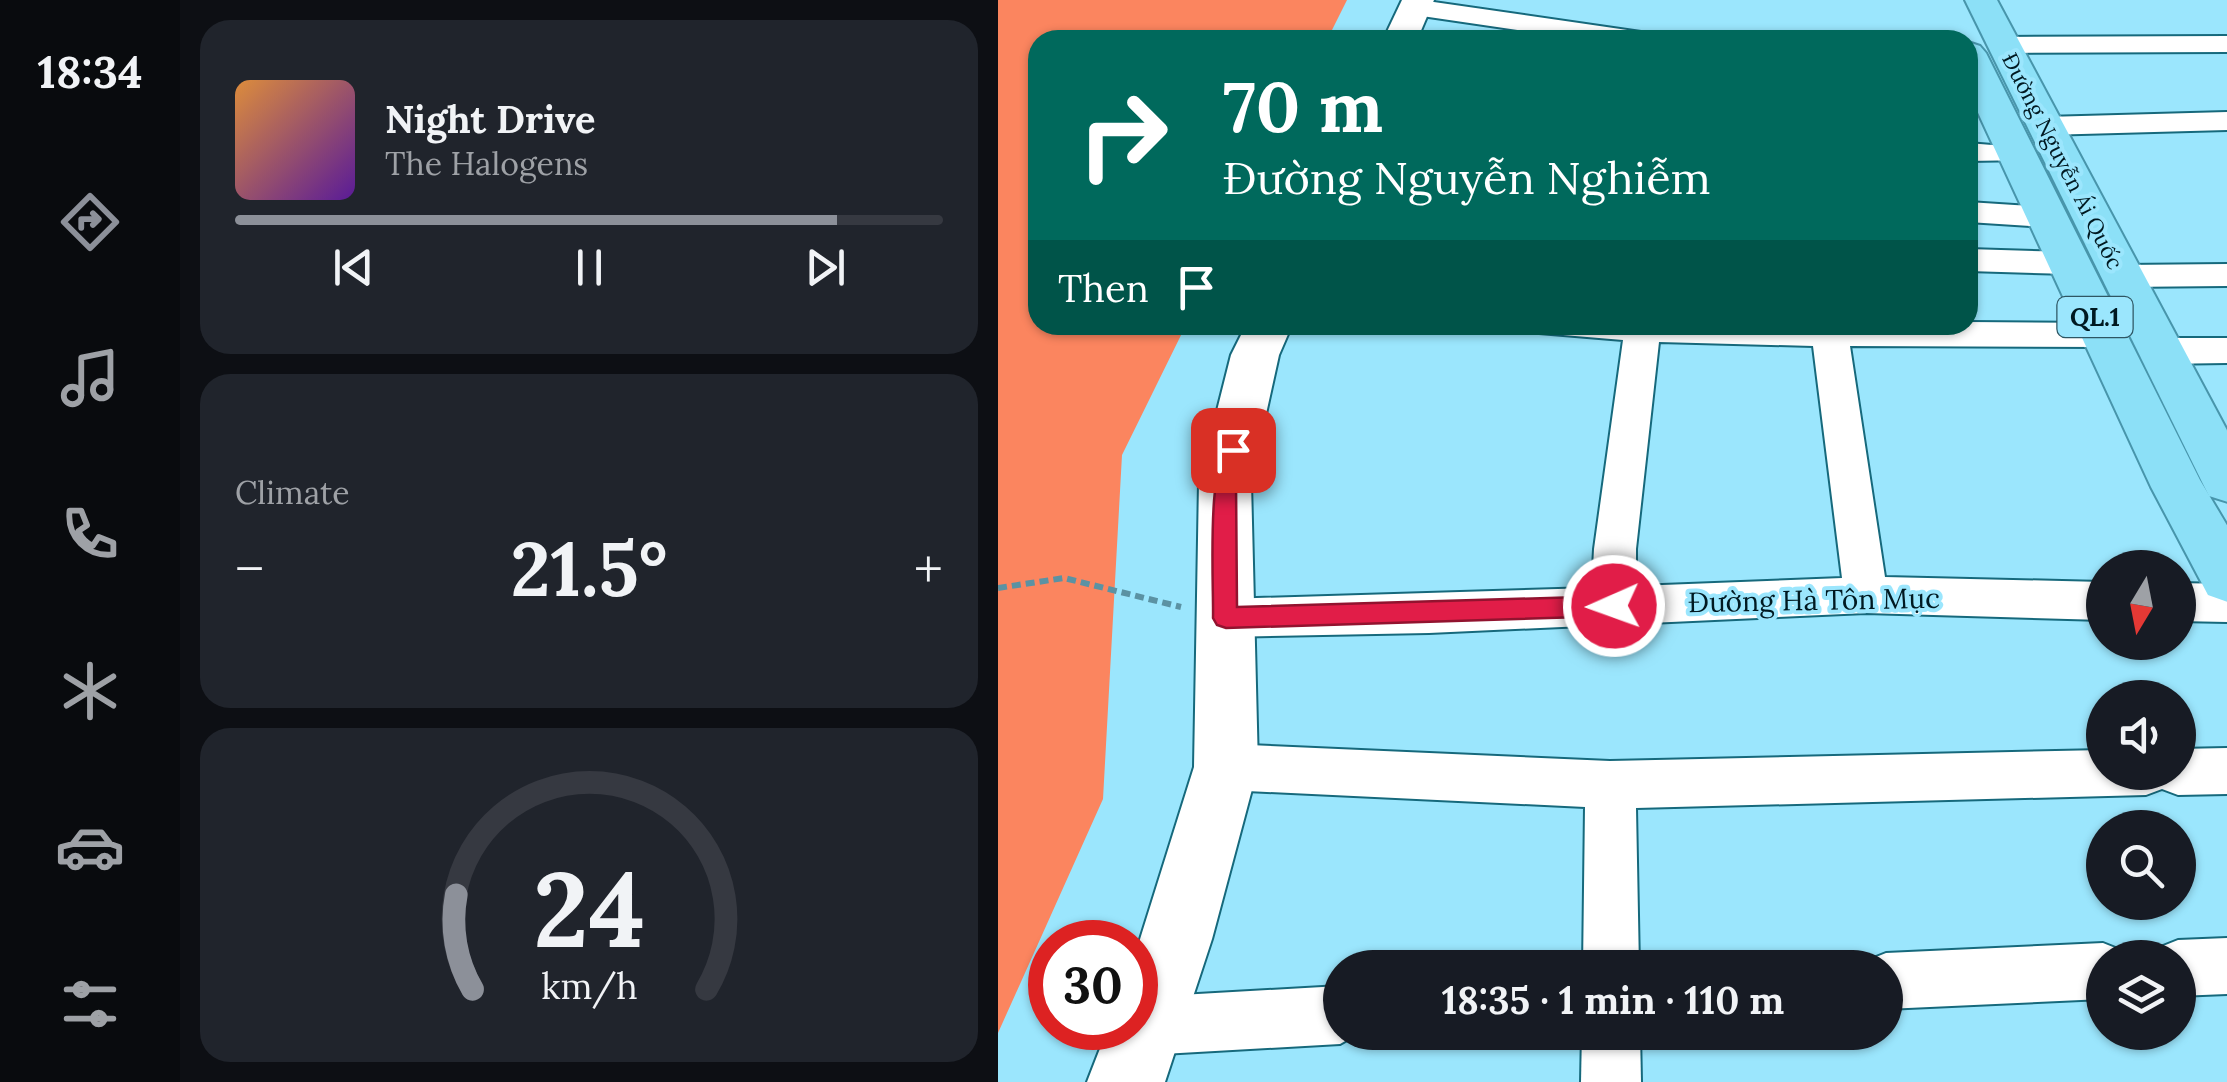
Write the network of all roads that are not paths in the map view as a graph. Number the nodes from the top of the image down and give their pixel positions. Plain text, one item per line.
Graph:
1 (1416, 4) edge
2 (1404, 30) edge
3 (1578, 30) edge
4 (1978, 32) edge
5 (1978, 40) edge
6 (2228, 44) edge
7 (2228, 120) edge
8 (2031, 140) junction
9 (1978, 150) edge
10 (1978, 213) edge
11 (2046, 216) junction
12 (1978, 260) edge
13 (2069, 264) junction
14 (2228, 275) edge
15 (2122, 276) junction
16 (1265, 335) edge
17 (1642, 335) edge
18 (1792, 335) edge
19 (2104, 335) junction
20 (1830, 336) junction
21 (2228, 350) edge
22 (2160, 351) junction
23 (2212, 421) edge
24 (2228, 482) edge
25 (2228, 579) edge
26 (1866, 595) junction
27 (2086, 600) edge
28 (2196, 603) edge
29 (2228, 604) edge
30 (1614, 606) junction
31 (1226, 618) junction
32 (1226, 766) junction
33 (2228, 771) edge
34 (2196, 772) edge
35 (2086, 773) edge
36 (1610, 785) junction
37 (1611, 950) edge
38 (2228, 966) edge
39 (2196, 967) edge
40 (2086, 973) edge
41 (1903, 980) edge
42 (1323, 1018) edge
43 (1611, 1050) edge
44 (1135, 1054) edge
45 (1611, 1082) edge

1 - 2 street
1 - 3 street
4 - 6 street
5 - 8 highway, Đường Nguyễn Ái Quốc / QL.1
7 - 8 street
8 - 9 street
8 - 11 highway, Đường Nguyễn Ái Quốc / QL.1
8 - 15 highway, Đường Nguyễn Ái Quốc / QL.1
10 - 11 street
11 - 13 highway, Đường Nguyễn Ái Quốc / QL.1
12 - 13 street
13 - 19 highway, Đường Nguyễn Ái Quốc / QL.1
14 - 15 street
15 - 22 highway, Đường Nguyễn Ái Quốc / QL.1
16 - 31 street
17 - 30 street
18 - 20 street
19 - 20 street
19 - 25 highway, Đường Nguyễn Ái Quốc / QL.1
20 - 26 street
21 - 22 street
22 - 23 highway, Đường Nguyễn Ái Quốc / QL.1
23 - 24 highway, Đường Nguyễn Ái Quốc / QL.1
26 - 27 street, Đường Hà Tôn Mục
26 - 30 street, Đường Hà Tôn Mục
28 - 29 street
30 - 31 street, Đường Hà Tôn Mục
31 - 32 street
32 - 36 street
32 - 44 street
33 - 34 street
35 - 36 street
36 - 37 street
38 - 39 street
40 - 41 street
42 - 44 street
43 - 45 street

